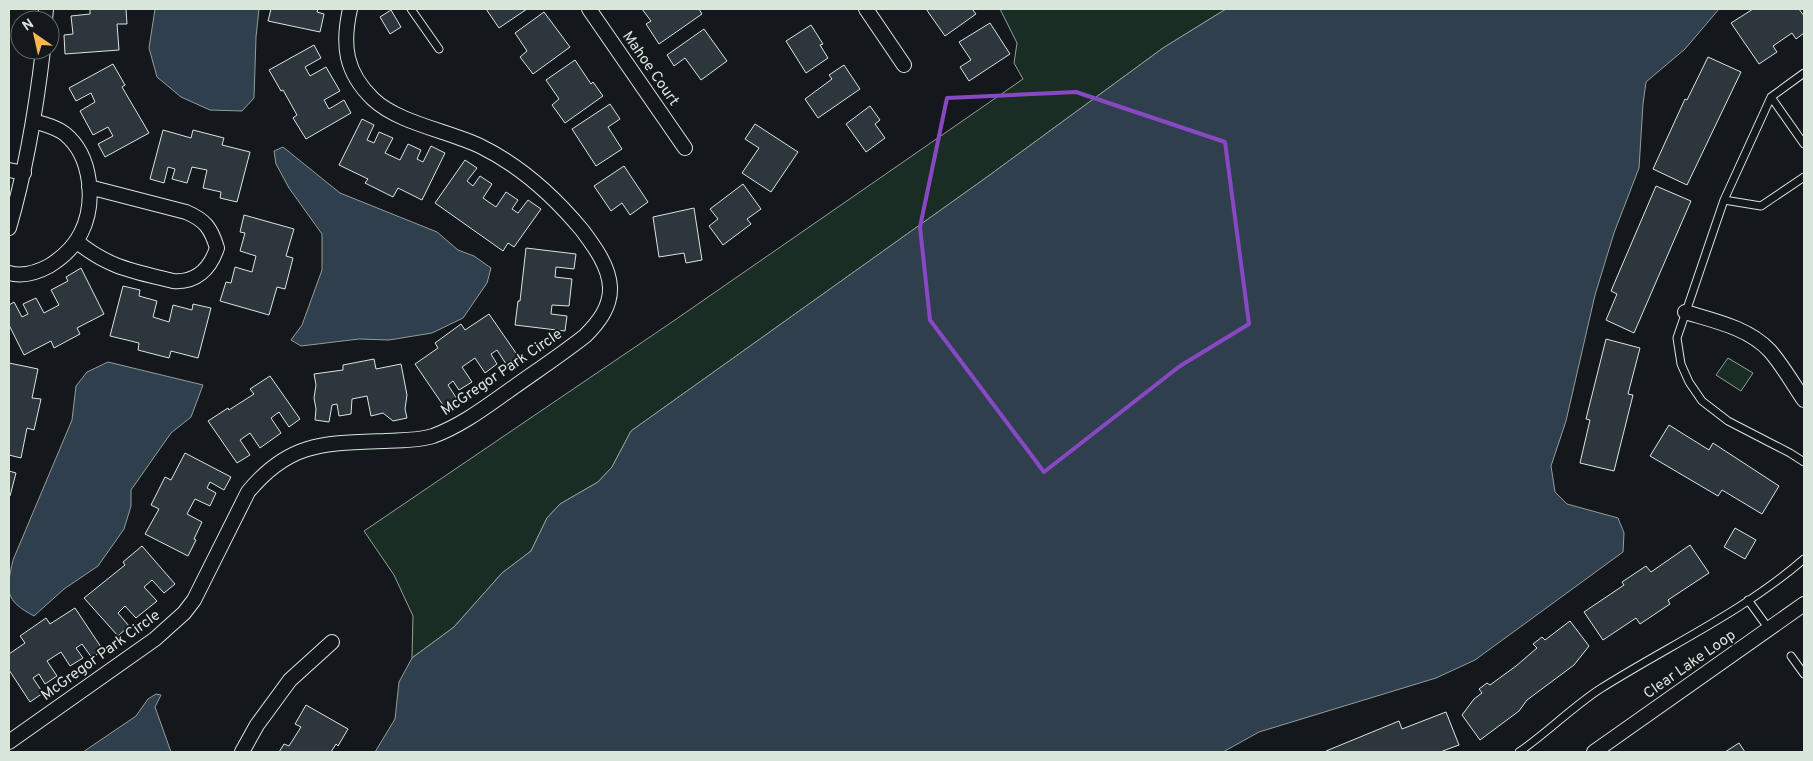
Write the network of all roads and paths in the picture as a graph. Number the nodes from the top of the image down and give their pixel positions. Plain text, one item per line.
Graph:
1 (350, 9) edge
2 (411, 9) edge
3 (589, 9) edge
4 (866, 9) edge
5 (439, 49) dead end
6 (42, 60) edge
7 (904, 65) dead end
8 (1804, 73) edge
9 (1771, 97) junction
10 (33, 121) junction
11 (1804, 144) edge
12 (685, 148) dead end
13 (9, 170) edge
14 (24, 173) junction
15 (1804, 176) edge
16 (89, 187) junction
17 (1724, 200) junction
18 (12, 202) edge
19 (9, 228) edge
20 (76, 241) junction
21 (9, 273) edge
22 (1686, 312) junction
23 (1804, 400) edge
24 (1804, 462) edge
25 (1804, 559) edge
26 (1748, 600) junction
27 (1804, 604) edge
28 (1769, 629) junction
29 (332, 642) dead end
30 (1791, 656) dead end
31 (1804, 674) edge
32 (9, 742) edge
33 (242, 752) edge
34 (1519, 752) edge
35 (1594, 752) edge

1 - 32 street, McGregor Park Circle
2 - 5 lane
3 - 12 street, Mahoe Court
4 - 7 street
6 - 10 street
8 - 9 lane
9 - 11 lane
9 - 17 lane
10 - 14 street
10 - 16 street
13 - 14 street
14 - 18 street
15 - 17 lane
16 - 20 street
16 - 20 street
17 - 22 lane
18 - 19 street
20 - 21 street
22 - 23 street
22 - 24 lane
25 - 26 lane
26 - 28 lane
26 - 34 lane
27 - 28 street, Clear Lake Loop
28 - 35 street, Clear Lake Loop
29 - 33 street
30 - 31 lane

